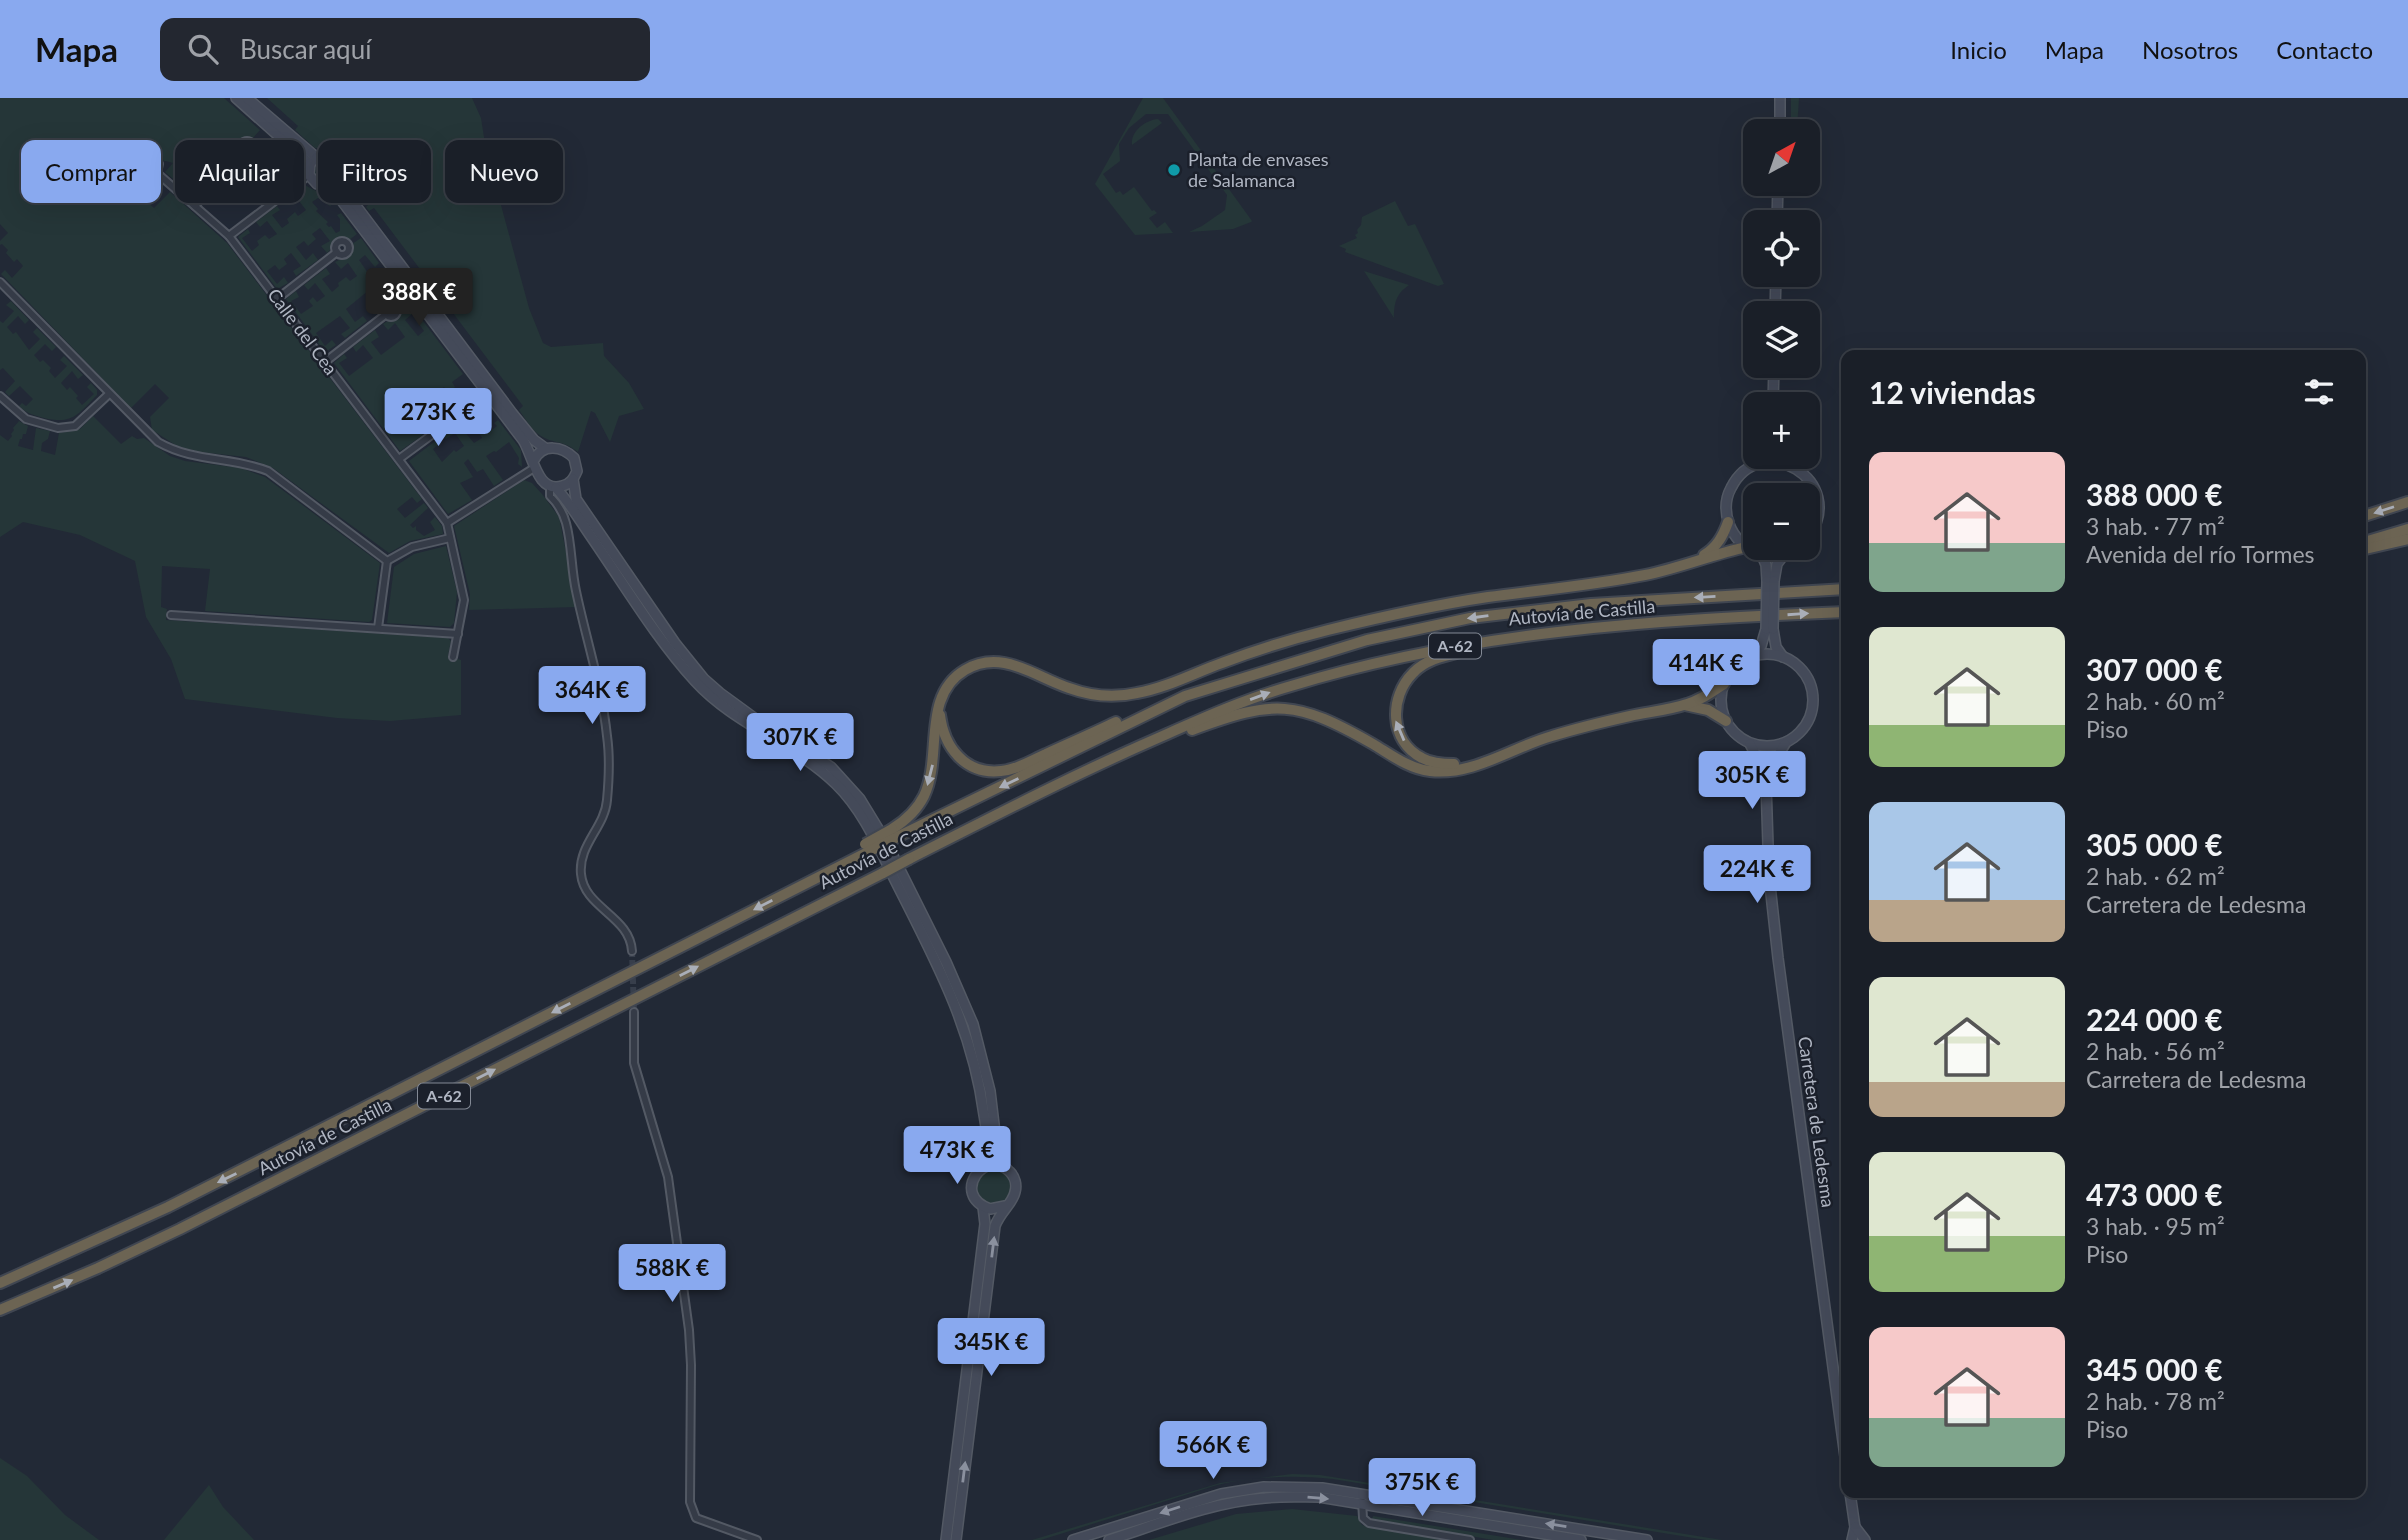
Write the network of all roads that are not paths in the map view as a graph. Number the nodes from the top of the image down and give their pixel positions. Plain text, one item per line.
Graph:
1 (236, 98) edge
2 (247, 98) edge
3 (1780, 98) edge
4 (1780, 119) edge
5 (318, 160) edge
6 (314, 161) junction
7 (309, 175) junction
8 (161, 176) edge
9 (318, 184) edge
10 (198, 203) edge
11 (349, 203) edge
12 (353, 203) edge
13 (195, 206) junction
14 (229, 236) junction
15 (337, 252) dead end
16 (0, 282) edge
17 (277, 299) junction
18 (386, 315) dead end
19 (325, 362) junction
20 (109, 394) junction
21 (0, 396) edge
22 (460, 414) dead end
23 (545, 448) junction
24 (399, 459) junction
25 (534, 464) junction
26 (1749, 469) edge
27 (1797, 469) edge
28 (573, 479) junction
29 (1811, 483) edge
30 (553, 487) junction
31 (2408, 502) edge
32 (2366, 515) edge
33 (1728, 522) junction
34 (447, 523) junction
35 (2408, 529) edge
36 (450, 538) junction
37 (2408, 539) edge
38 (2366, 542) edge
39 (1743, 543) edge
40 (1743, 548) edge
41 (2366, 549) edge
42 (1764, 560) edge
43 (1780, 560) edge
44 (387, 561) junction
45 (1690, 564) junction
46 (1771, 581) junction
47 (1841, 589) edge
48 (1841, 611) edge
49 (171, 615) dead end
50 (378, 628) junction
51 (1769, 629) junction
52 (458, 634) junction
53 (1524, 635) junction
54 (1367, 640) junction
55 (453, 657) dead end
56 (1752, 657) junction
57 (1783, 657) junction
58 (1724, 684) junction
59 (1685, 705) junction
60 (939, 708) junction
61 (1726, 721) junction
62 (1785, 743) junction
63 (1750, 744) junction
64 (1501, 754) junction
65 (1085, 771) junction
66 (1766, 783) junction
67 (894, 834) junction
68 (632, 951) tunnel mouth
69 (634, 1012) tunnel mouth
70 (984, 1167) junction
71 (1003, 1167) junction
72 (1005, 1206) junction
73 (983, 1207) junction
74 (0, 1283) edge
75 (0, 1310) edge
76 (1841, 1427) edge
77 (1357, 1493) junction
78 (1851, 1498) edge
79 (1364, 1505) junction
80 (1855, 1527) junction
81 (757, 1540) edge
82 (946, 1540) edge
83 (956, 1540) edge
84 (1075, 1540) edge
85 (1109, 1540) edge
86 (1470, 1540) edge
87 (1581, 1540) edge
88 (1647, 1540) edge
89 (1852, 1540) edge
90 (1864, 1540) edge

1 - 6 main road
2 - 6 main road
3 - 4 main road
5 - 6 main road
6 - 7 main road
7 - 9 main road
7 - 14 street
8 - 13 street, Calle del Cea
10 - 13 street
11 - 25 main road
12 - 23 main road
13 - 14 street, Calle del Cea
14 - 17 street, Calle del Cea
15 - 17 street
16 - 20 street
17 - 19 street, Calle del Cea
18 - 19 street
19 - 24 street, Calle del Cea
20 - 21 street
20 - 44 street
22 - 24 street
23 - 25 main road
23 - 28 main road
24 - 34 street, Calle del Cea
25 - 30 main road
25 - 34 street
26 - 33 main road
27 - 29 main road
28 - 30 main road
28 - 71 main road
30 - 68 street
30 - 70 main road
31 -> 32 highway
33 - 39 main road
33 - 45 highway
34 - 36 street, Calle del Cea
35 - 38 highway
36 - 44 street
36 - 52 street, Calle del Cea
37 - 41 highway
40 - 45 highway
42 - 46 main road
43 - 46 main road
44 - 50 street
45 - 60 highway
46 - 51 main road, bridge
47 -> 54 highway, Autovía de Castilla / A-62
53 -> 48 highway, Autovía de Castilla / A-62
49 - 50 street
50 - 52 street
51 - 56 main road
51 - 57 main road
52 - 55 street, Calle del Cea
64 -> 53 highway
65 -> 53 highway, Autovía de Castilla / A-62
54 - 60 highway
54 -> 67 highway, Autovía de Castilla / A-62
56 - 57 main road
56 - 58 main road
57 - 62 main road
58 - 59 highway
58 - 61 main road
59 - 61 highway
59 - 64 highway
60 -> 67 highway
61 - 63 main road
62 - 63 main road
62 - 66 main road, Carretera de Ledesma
63 - 66 main road, Carretera de Ledesma
64 - 65 highway
75 -> 65 highway, Autovía de Castilla / A-62, bridge
66 - 76 main road, Carretera de Ledesma
67 -> 74 highway, Autovía de Castilla / A-62, bridge
69 - 81 street
70 - 71 main road
70 - 73 main road
71 - 72 main road
72 - 73 main road
83 -> 72 main road
73 - 82 main road
77 - 79 street
77 -> 84 main road
88 -> 77 main road
78 - 80 main road
85 -> 79 main road
79 - 86 street
79 - 87 main road
80 - 89 main road
80 - 90 main road

